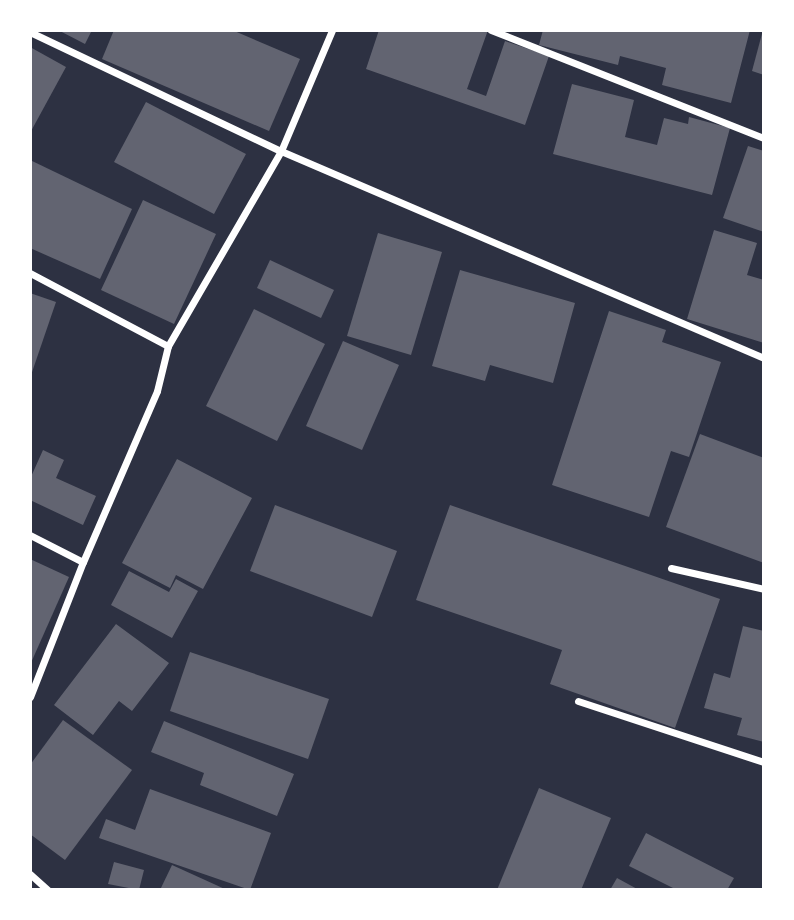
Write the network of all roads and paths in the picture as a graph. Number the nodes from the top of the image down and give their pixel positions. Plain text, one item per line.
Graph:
1 (332, 30) edge
2 (491, 30) edge
3 (30, 32) edge
4 (764, 138) edge
5 (281, 150) junction
6 (30, 273) edge
7 (168, 346) junction
8 (764, 358) edge
9 (30, 535) edge
10 (83, 562) junction
11 (671, 568) dead end
12 (764, 589) edge
13 (30, 697) edge
14 (578, 701) dead end
15 (764, 762) edge
16 (30, 874) edge
17 (48, 890) edge

1 - 5 street
2 - 4 street
3 - 5 street
5 - 7 street
5 - 8 street
6 - 7 street
7 - 10 street
9 - 10 street
10 - 13 street
11 - 12 street
14 - 15 street
16 - 17 street

